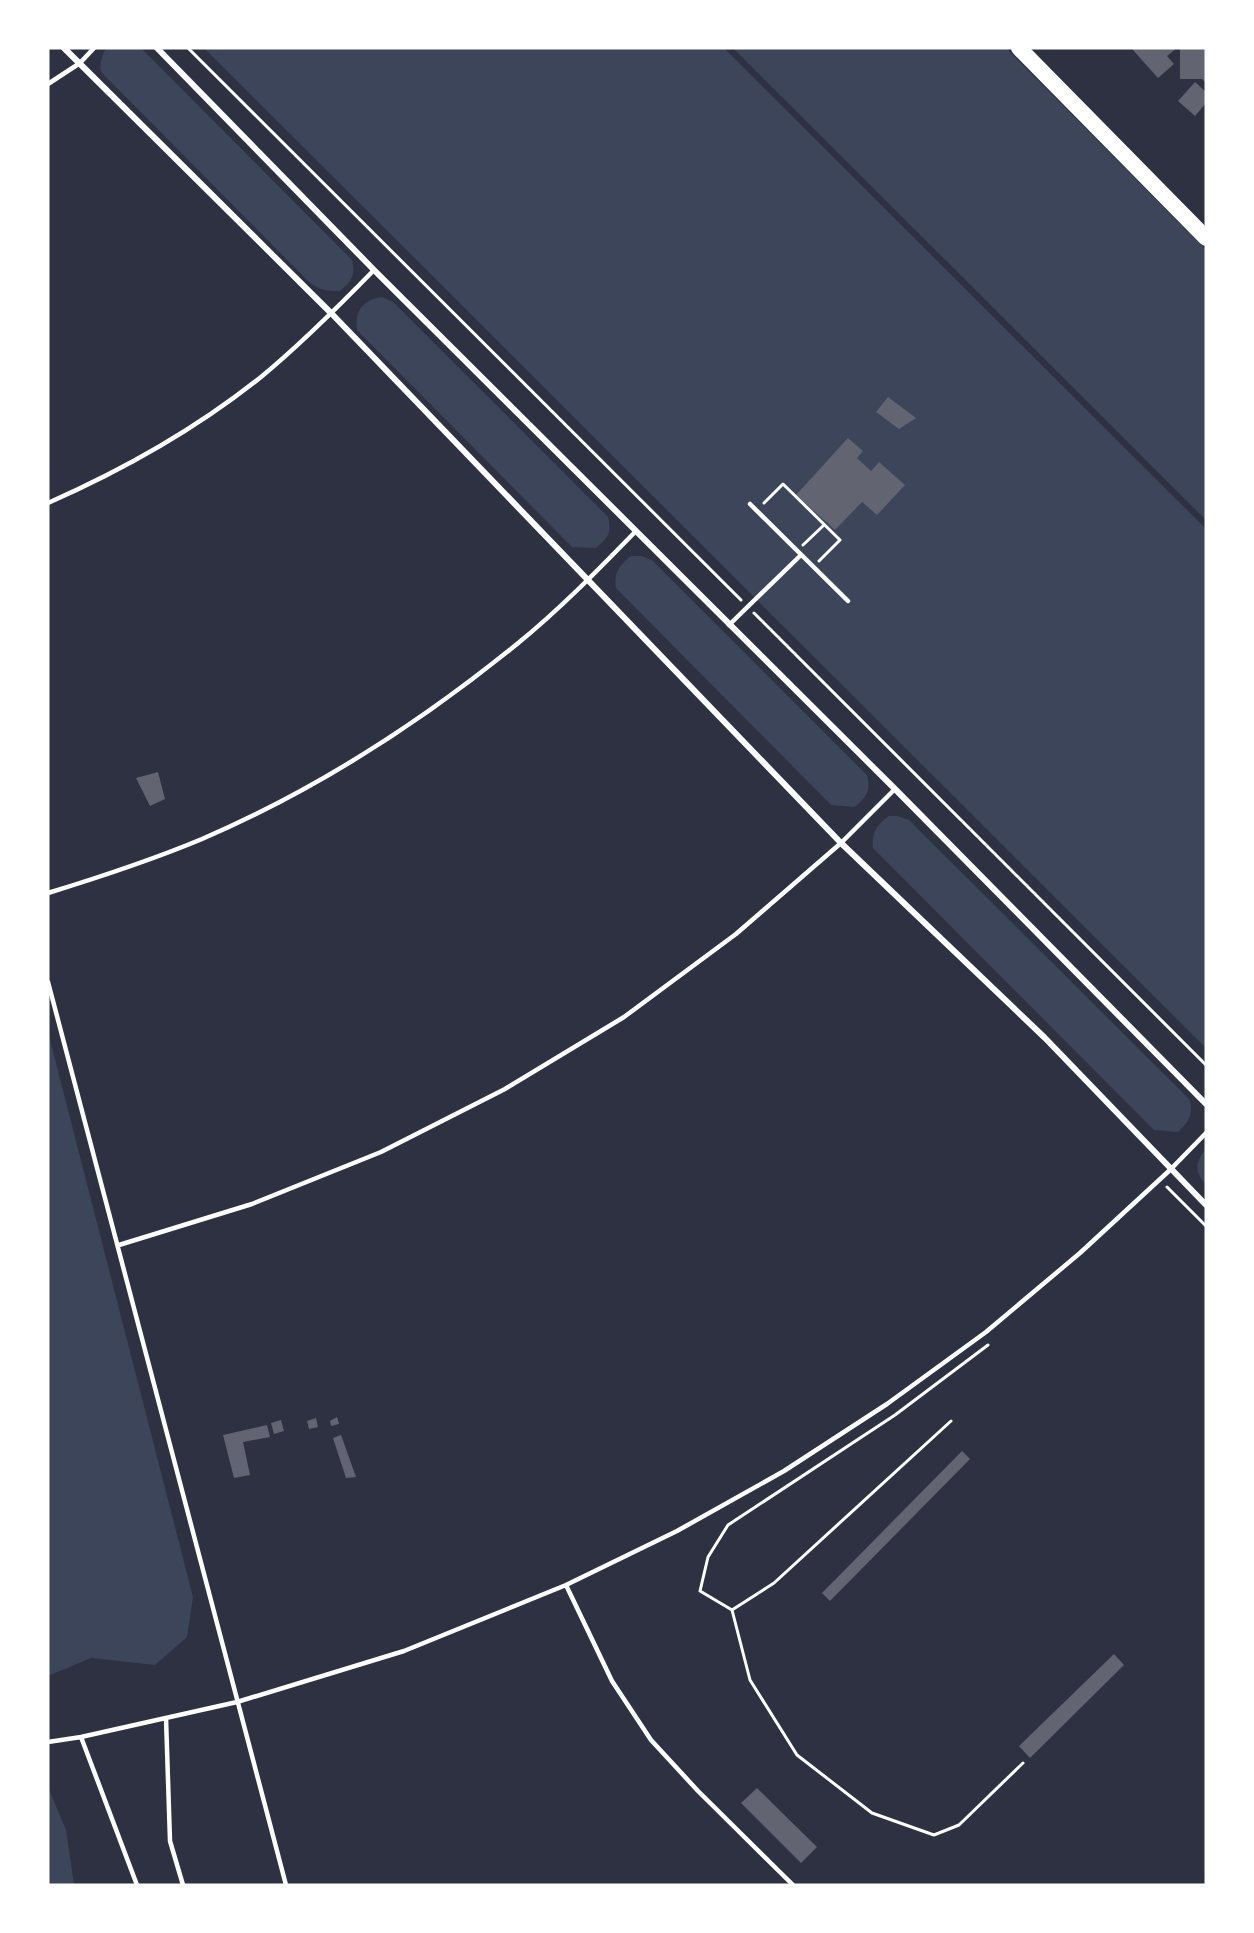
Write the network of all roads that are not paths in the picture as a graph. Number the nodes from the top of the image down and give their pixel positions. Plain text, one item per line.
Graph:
1 (64, 48) edge
2 (94, 48) edge
3 (157, 48) edge
4 (1019, 48) edge
5 (80, 63) junction
6 (48, 84) edge
7 (1206, 238) edge
8 (374, 270) junction
9 (332, 314) junction
10 (48, 503) edge
11 (750, 504) dead end
12 (635, 532) junction
13 (801, 555) junction
14 (588, 580) junction
15 (848, 601) dead end
16 (729, 625) junction
17 (895, 789) junction
18 (841, 843) junction
19 (48, 893) edge
20 (48, 982) edge
21 (1206, 1104) edge
22 (1206, 1132) edge
23 (1170, 1170) junction
24 (1206, 1205) edge
25 (118, 1245) junction
26 (566, 1585) junction
27 (237, 1702) junction
28 (166, 1718) junction
29 (81, 1737) junction
30 (48, 1742) edge
31 (137, 1885) edge
32 (183, 1885) edge
33 (286, 1885) edge
34 (793, 1885) edge

1 - 5 street
2 - 5 lane
3 - 8 street
4 - 7 highway
5 - 6 lane
5 - 9 street
8 - 9 lane
8 - 12 street
9 - 10 lane
9 - 14 street
11 - 13 lane
12 - 14 lane
12 - 16 street
13 - 15 lane
13 - 16 lane
14 - 18 street
14 - 19 lane
16 - 17 street
17 - 18 lane
17 - 21 street
18 - 23 street
18 - 25 lane
20 - 25 lane
22 - 23 lane
23 - 24 street
23 - 26 lane
25 - 27 lane
26 - 27 lane
26 - 34 lane
27 - 28 lane
27 - 33 lane
28 - 29 lane
28 - 32 lane
29 - 30 lane
29 - 31 lane

